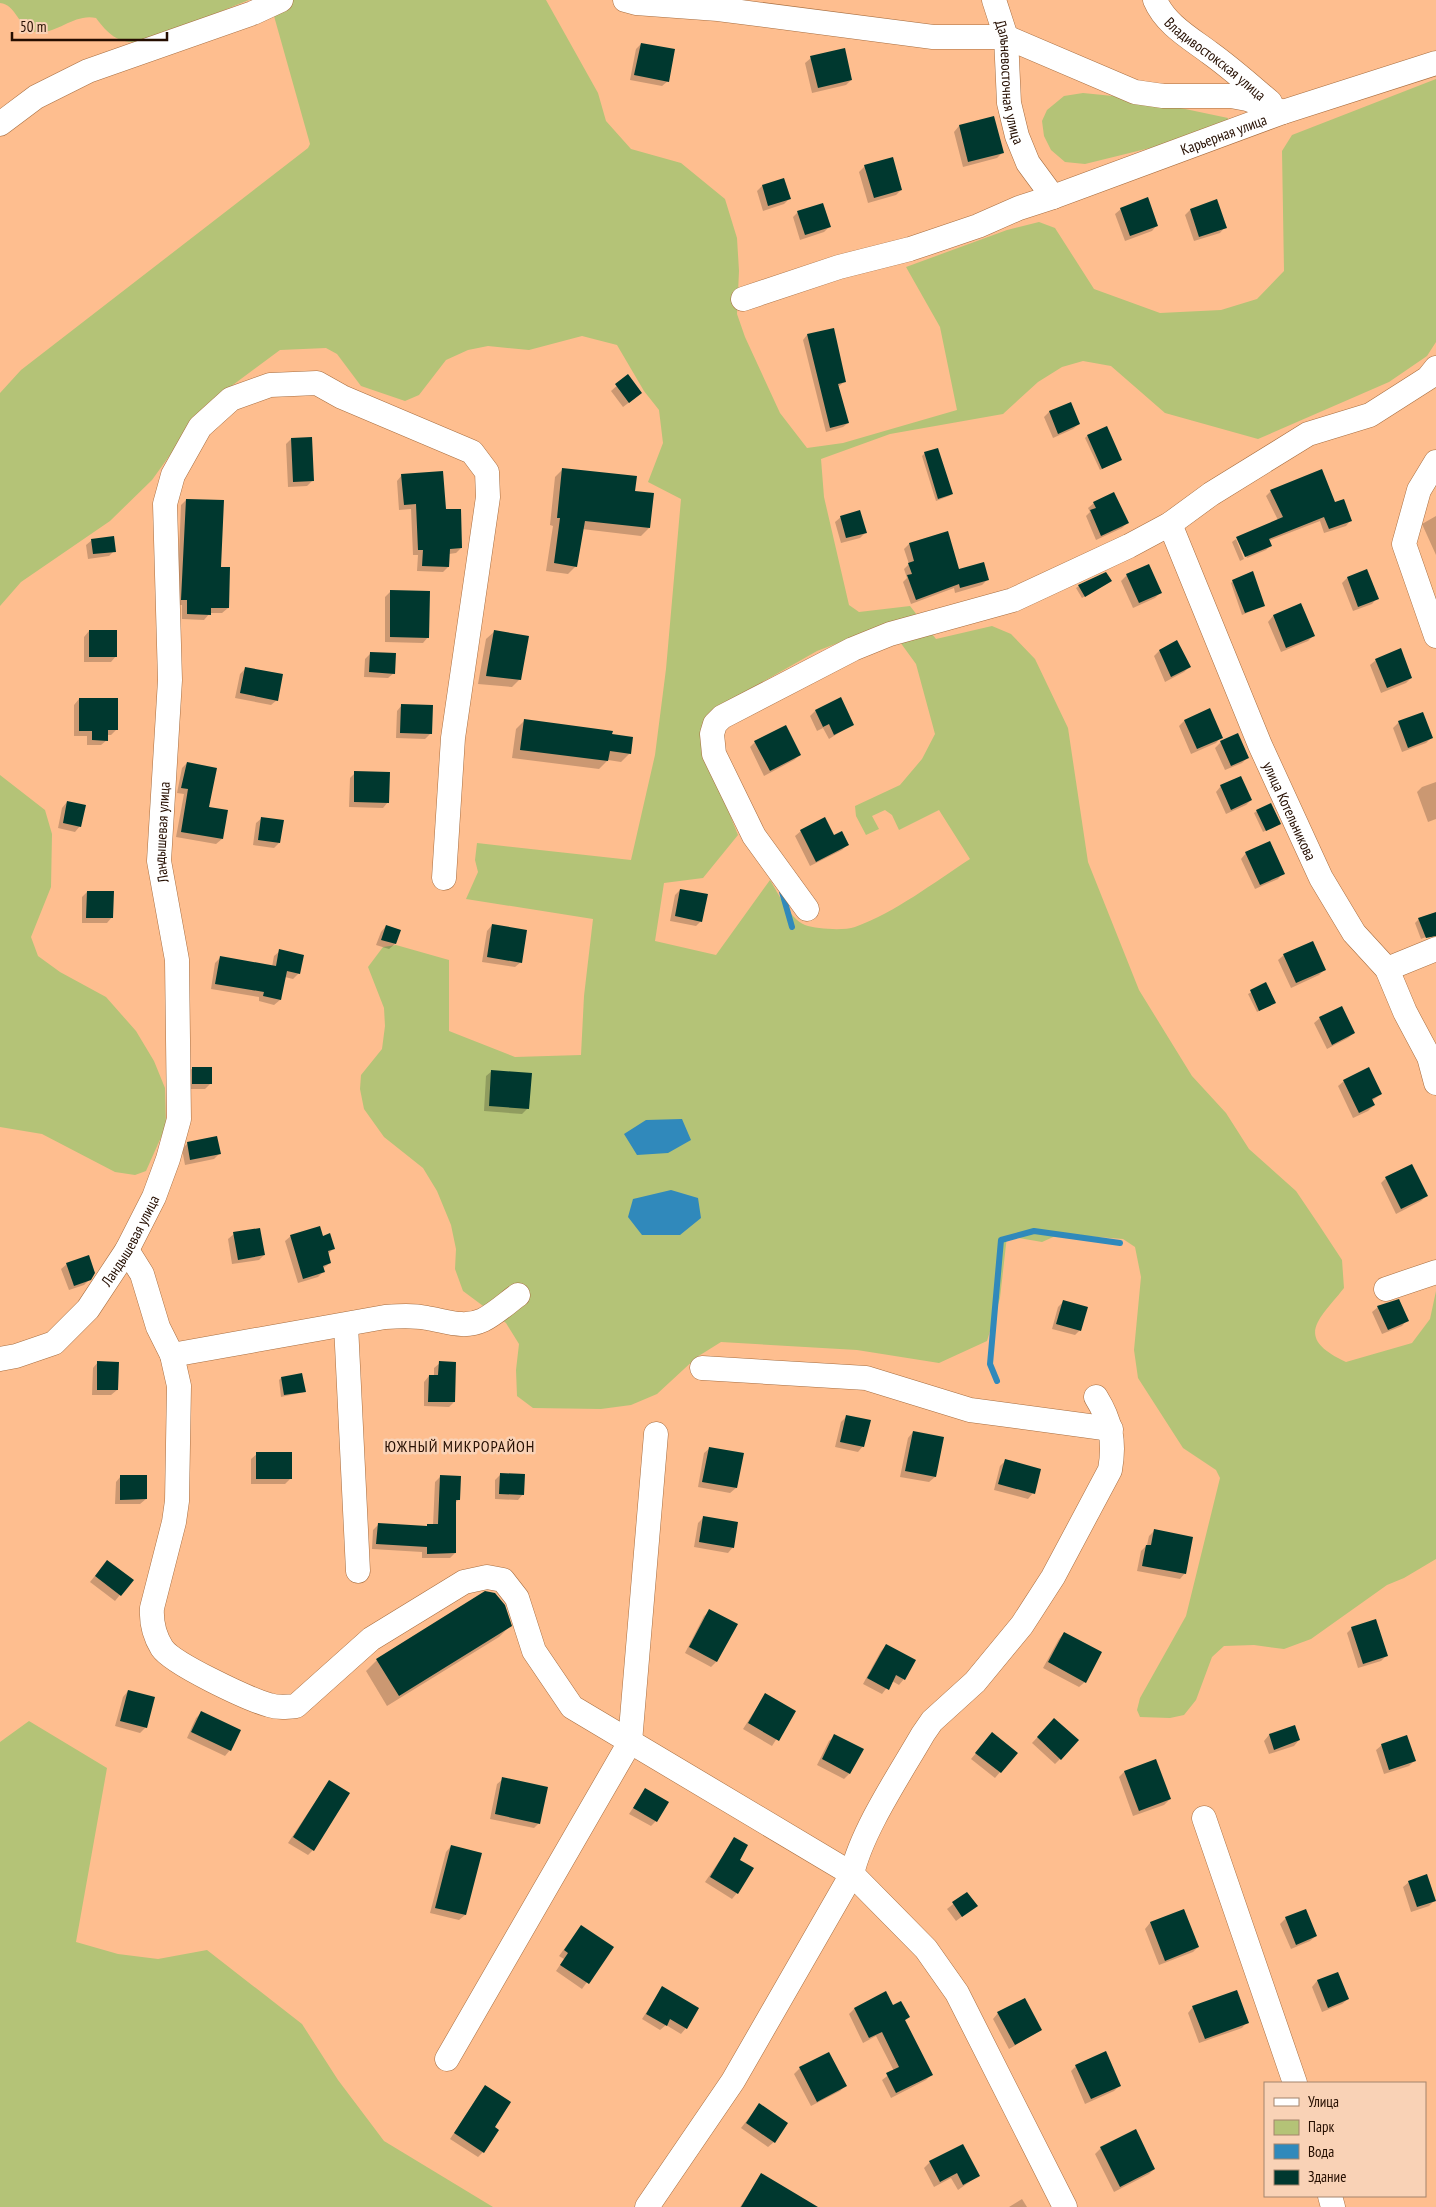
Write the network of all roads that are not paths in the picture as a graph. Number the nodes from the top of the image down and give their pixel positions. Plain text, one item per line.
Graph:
1 (281, 0) edge
2 (625, 0) edge
3 (994, 0) edge
4 (1155, 0) edge
5 (717, 4) edge
6 (1006, 37) junction
7 (1436, 63) edge
8 (1283, 112) junction
9 (0, 124) edge
10 (1052, 197) junction
11 (743, 299) dead end
12 (1436, 368) edge
13 (1436, 462) edge
14 (1170, 524) junction
15 (1436, 636) edge
16 (444, 878) dead end
17 (807, 909) dead end
18 (1436, 949) edge
19 (1387, 969) junction
20 (1436, 1083) edge
21 (127, 1250) junction
22 (1436, 1272) edge
23 (1386, 1289) dead end
24 (518, 1296) dead end
25 (346, 1325) junction
26 (172, 1355) junction
27 (0, 1359) edge
28 (702, 1368) dead end
29 (1096, 1397) dead end
30 (1111, 1429) junction
31 (656, 1434) dead end
32 (358, 1571) dead end
33 (630, 1742) junction
34 (1204, 1818) dead end
35 (852, 1874) junction
36 (447, 2058) dead end
37 (1295, 2082) edge
38 (647, 2207) edge
39 (1064, 2207) edge

1 - 9 street
2 - 5 street
3 - 6 street, Дальневосточная улица
4 - 8 street, Владивостокская улица
5 - 6 street
6 - 8 street
6 - 10 street, Дальневосточная улица
7 - 8 street, Карьерная улица
8 - 10 street, Карьерная улица
10 - 11 street, Карьерная улица
12 - 14 street
13 - 15 street
14 - 17 street
14 - 19 street, улица Котельникова
16 - 21 street, Ландышевая улица
18 - 19 street
19 - 20 street, улица Котельникова
21 - 26 street
21 - 27 street, Ландышевая улица
22 - 23 street
24 - 25 street
25 - 26 street
25 - 32 street
26 - 33 street
28 - 30 street
29 - 30 street
30 - 35 street
31 - 33 street
33 - 35 street
33 - 36 street
34 - 37 street
35 - 38 street
35 - 39 street

